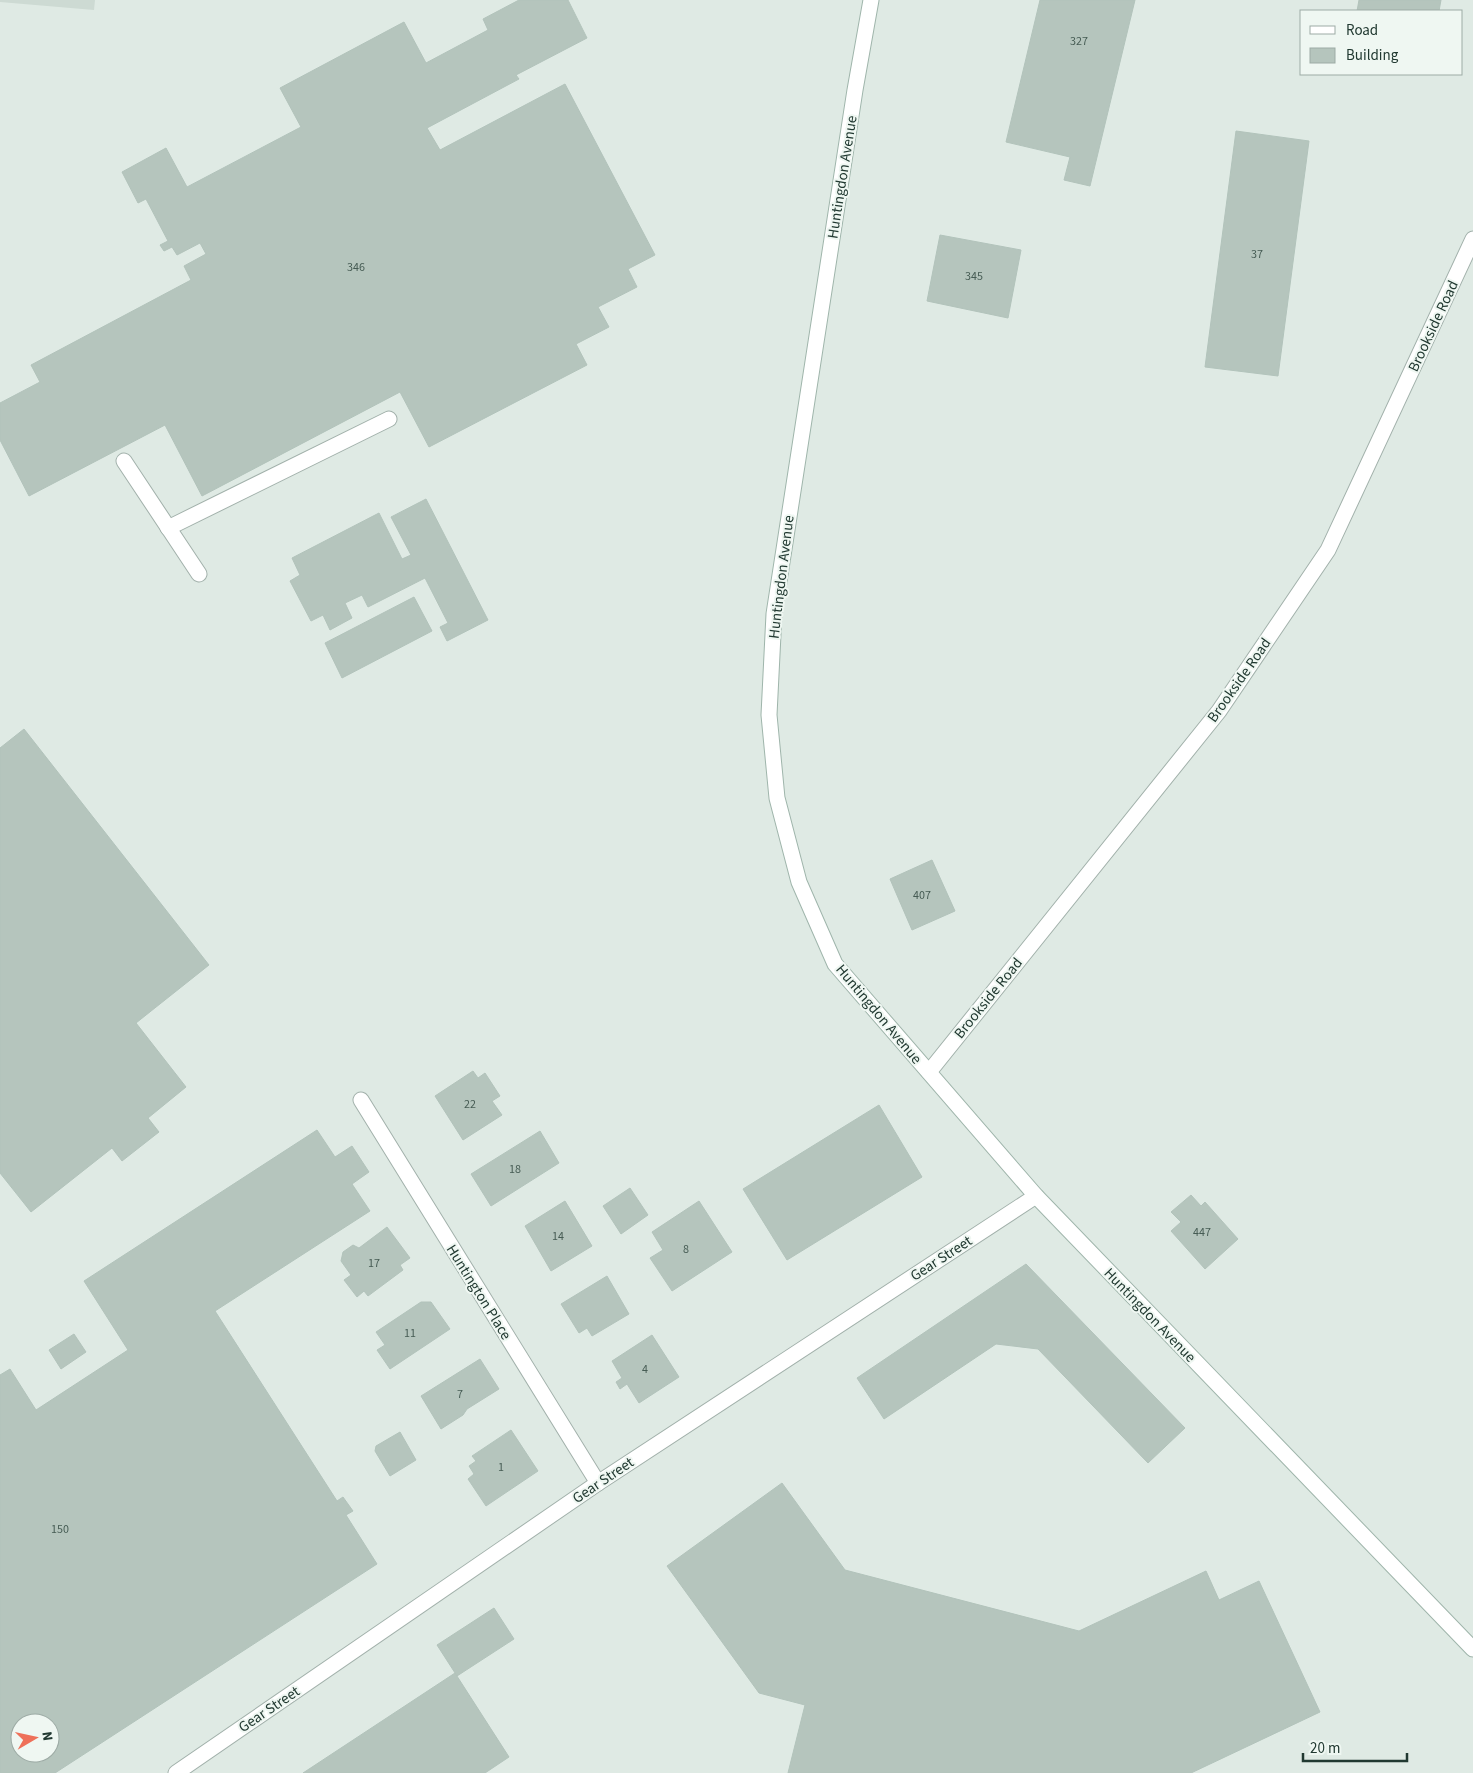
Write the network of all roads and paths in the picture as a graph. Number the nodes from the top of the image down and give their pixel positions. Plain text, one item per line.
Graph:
1 (871, 0) edge
2 (1473, 239) edge
3 (389, 419) dead end
4 (124, 461) dead end
5 (168, 528) junction
6 (200, 574) dead end
7 (929, 1072) junction
8 (361, 1100) dead end
9 (1036, 1196) junction
10 (598, 1483) junction
11 (1473, 1649) edge
12 (176, 1773) edge

1 - 7 street, Huntingdon Avenue
2 - 7 street, Brookside Road
3 - 5 street
4 - 5 street
5 - 6 street
7 - 9 street, Huntingdon Avenue
8 - 10 street, Huntington Place
9 - 10 street, Gear Street
9 - 11 street, Huntingdon Avenue
10 - 12 street, Gear Street

